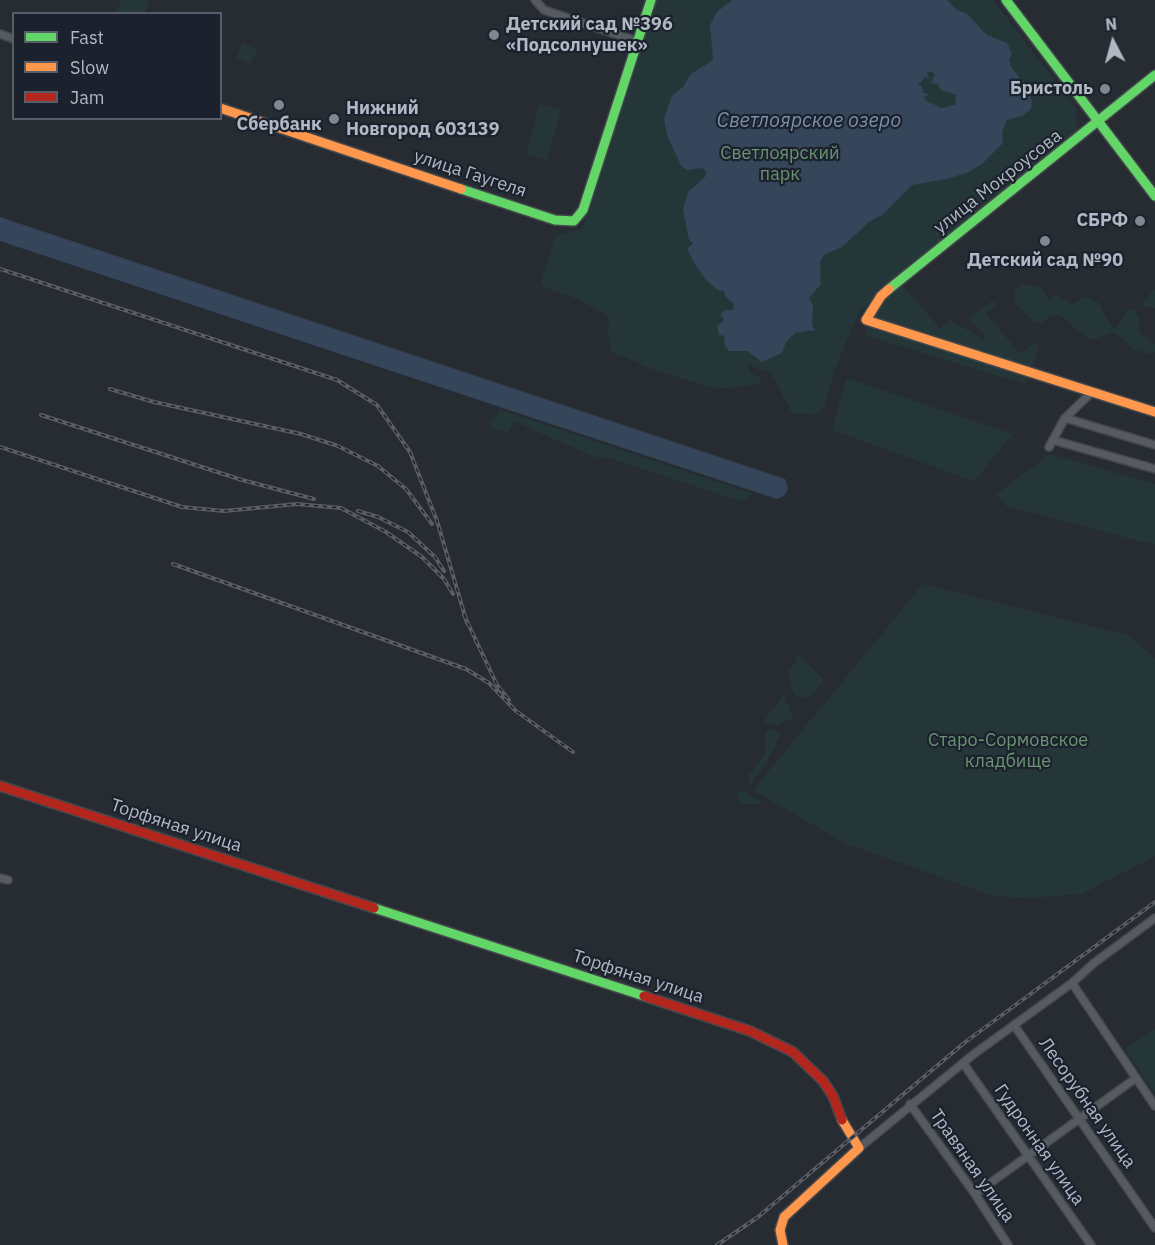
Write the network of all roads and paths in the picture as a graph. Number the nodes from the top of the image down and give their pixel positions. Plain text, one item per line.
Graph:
1 (535, 0) edge
2 (651, 0) edge
3 (1006, 0) edge
4 (636, 41) junction
5 (1155, 75) edge
6 (222, 109) edge
7 (1098, 124) junction
8 (1155, 196) edge
9 (1092, 392) junction
10 (1155, 412) edge
11 (1065, 418) junction
12 (1053, 440) junction
13 (1155, 445) edge
14 (1049, 447) dead end
15 (1155, 470) edge
16 (0, 786) edge
17 (0, 878) edge
18 (8, 880) dead end
19 (1155, 918) edge
20 (1072, 984) junction
21 (1014, 1025) junction
22 (963, 1063) junction
23 (1136, 1078) junction
24 (910, 1104) junction
25 (1155, 1106) edge
26 (1078, 1121) junction
27 (859, 1148) junction
28 (1026, 1157) junction
29 (975, 1194) junction
30 (1155, 1228) edge
31 (783, 1245) edge
32 (1008, 1245) edge
33 (1090, 1245) edge

1 - 4 street
2 - 4 street
3 - 7 street
4 - 6 street, улица Гаугеля
5 - 7 street, улица Мокроусова
7 - 8 street
7 - 9 street, улица Мокроусова
9 - 10 street
9 - 11 street
11 - 12 street
11 - 13 street
12 - 14 street
12 - 15 street
16 - 27 street, Торфяная улица
17 - 18 street
19 - 20 street
20 - 21 street
20 - 23 street
21 - 22 street
21 - 26 street, Лесорубная улица
22 - 24 street
22 - 28 street, Гудронная улица
23 - 25 street
23 - 26 street
24 - 27 street
24 - 29 street, Травяная улица
26 - 28 street
26 - 30 street, Лесорубная улица
27 - 31 street
28 - 29 street
28 - 33 street, Гудронная улица
29 - 32 street, Травяная улица

